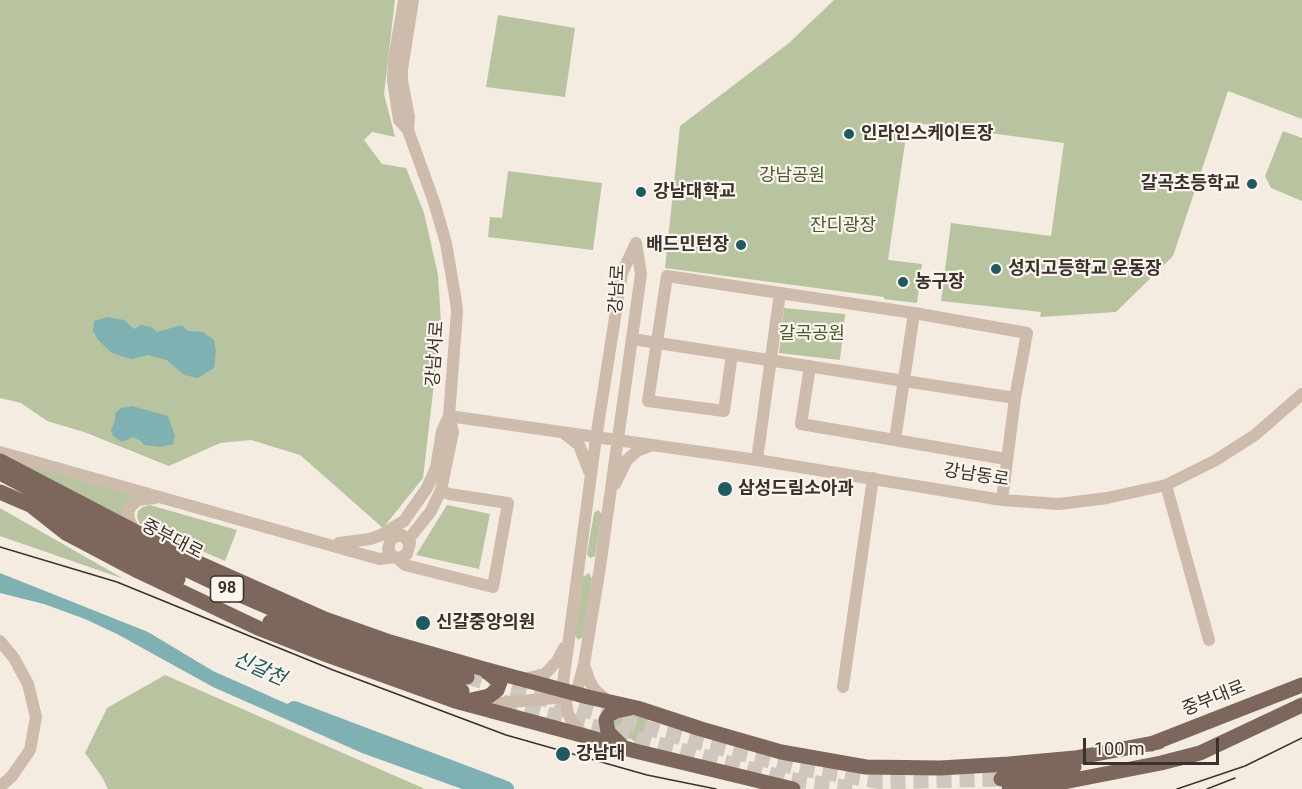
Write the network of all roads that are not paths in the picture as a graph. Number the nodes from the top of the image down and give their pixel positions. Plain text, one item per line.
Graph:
1 (404, 0) edge
2 (413, 0) edge
3 (408, 130) junction
4 (780, 293) junction
5 (914, 313) junction
6 (632, 339) junction
7 (657, 344) junction
8 (732, 354) junction
9 (772, 360) junction
10 (810, 366) junction
11 (905, 380) junction
12 (1015, 398) junction
13 (1300, 400) edge
14 (449, 416) junction
15 (562, 432) junction
16 (596, 437) junction
17 (618, 440) junction
18 (895, 440) junction
19 (651, 446) junction
20 (0, 452) edge
21 (1006, 459) junction
22 (757, 460) junction
23 (0, 461) edge
24 (436, 468) junction
25 (0, 473) edge
26 (590, 478) junction
27 (873, 478) junction
28 (1166, 485) junction
29 (441, 490) junction
30 (0, 492) edge
31 (610, 493) junction
32 (162, 498) junction
33 (1002, 500) junction
34 (135, 531) junction
35 (399, 538) junction
36 (326, 543) junction
37 (347, 544) junction
38 (401, 556) junction
39 (569, 639) junction
40 (1209, 640) dead end
41 (0, 641) edge
42 (566, 661) junction
43 (584, 664) junction
44 (484, 669) junction
45 (1302, 675) edge
46 (521, 679) junction
47 (1302, 685) edge
48 (843, 687) dead end
49 (463, 692) junction
50 (567, 694) junction
51 (610, 703) junction
52 (1302, 705) edge
53 (637, 708) junction
54 (1243, 709) junction
55 (585, 736) junction
56 (1159, 742) junction
57 (624, 748) junction
58 (1200, 753) junction
59 (1005, 784) edge
60 (0, 787) edge
61 (793, 789) edge
62 (1075, 789) edge

1 - 3 street, 강남서로
2 - 3 street, 강남서로
3 - 14 street, 강남서로
4 - 5 street
4 - 7 street
4 - 9 street
5 - 11 street
5 - 12 street
6 - 7 street
6 - 16 street, 강남로
6 - 17 street, 강남로
7 - 8 street
7 - 8 street
8 - 9 street
9 - 10 street
9 - 22 street
10 - 11 street
10 - 18 street
11 - 12 street
11 - 18 street
12 - 21 street
13 - 28 street, 강남동로
14 - 15 street
14 - 24 street, 중부대로
14 - 29 street
15 - 16 street
15 - 26 street
16 - 17 street
16 - 26 street, 강남로
17 - 19 street, 강남동로
17 - 31 street, 강남로
18 - 21 street
19 - 22 street, 강남동로
19 - 31 street
20 - 32 street, 중부대로
21 - 33 street
22 - 27 street, 강남동로
23 - 34 main road
24 - 35 street
24 - 37 street, 중부대로
25 - 49 main road, 중부대로 / 98
26 - 39 street, 강남로
27 - 33 street, 강남동로
27 - 48 street
28 - 33 street, 강남동로
28 - 40 street
29 - 35 street
29 - 38 street
30 - 49 main road, 중부대로 / 98
31 - 43 street, 강남로
32 - 34 street
32 - 36 street, 중부대로
34 - 44 main road
35 - 37 street
35 - 38 street
35 - 38 street
36 - 37 street, 중부대로
36 - 38 street, 중부대로
39 - 42 street, 강남로
39 - 46 street
41 - 60 street
42 - 43 street
42 - 50 street, 강남로
43 - 50 street, 강남로
43 - 51 street
44 - 46 main road
44 - 49 main road
45 - 54 main road
46 - 50 main road
47 - 54 main road, 중부대로
49 - 50 street
49 - 55 main road
50 - 51 main road
50 - 55 street
51 - 53 main road
52 - 58 main road, 중부대로
53 - 56 main road
53 - 57 main road
54 - 56 main road, 중부대로
55 - 57 main road
56 - 59 main road, 중부대로
57 - 61 main road
58 - 59 main road, 중부대로
58 - 62 main road

